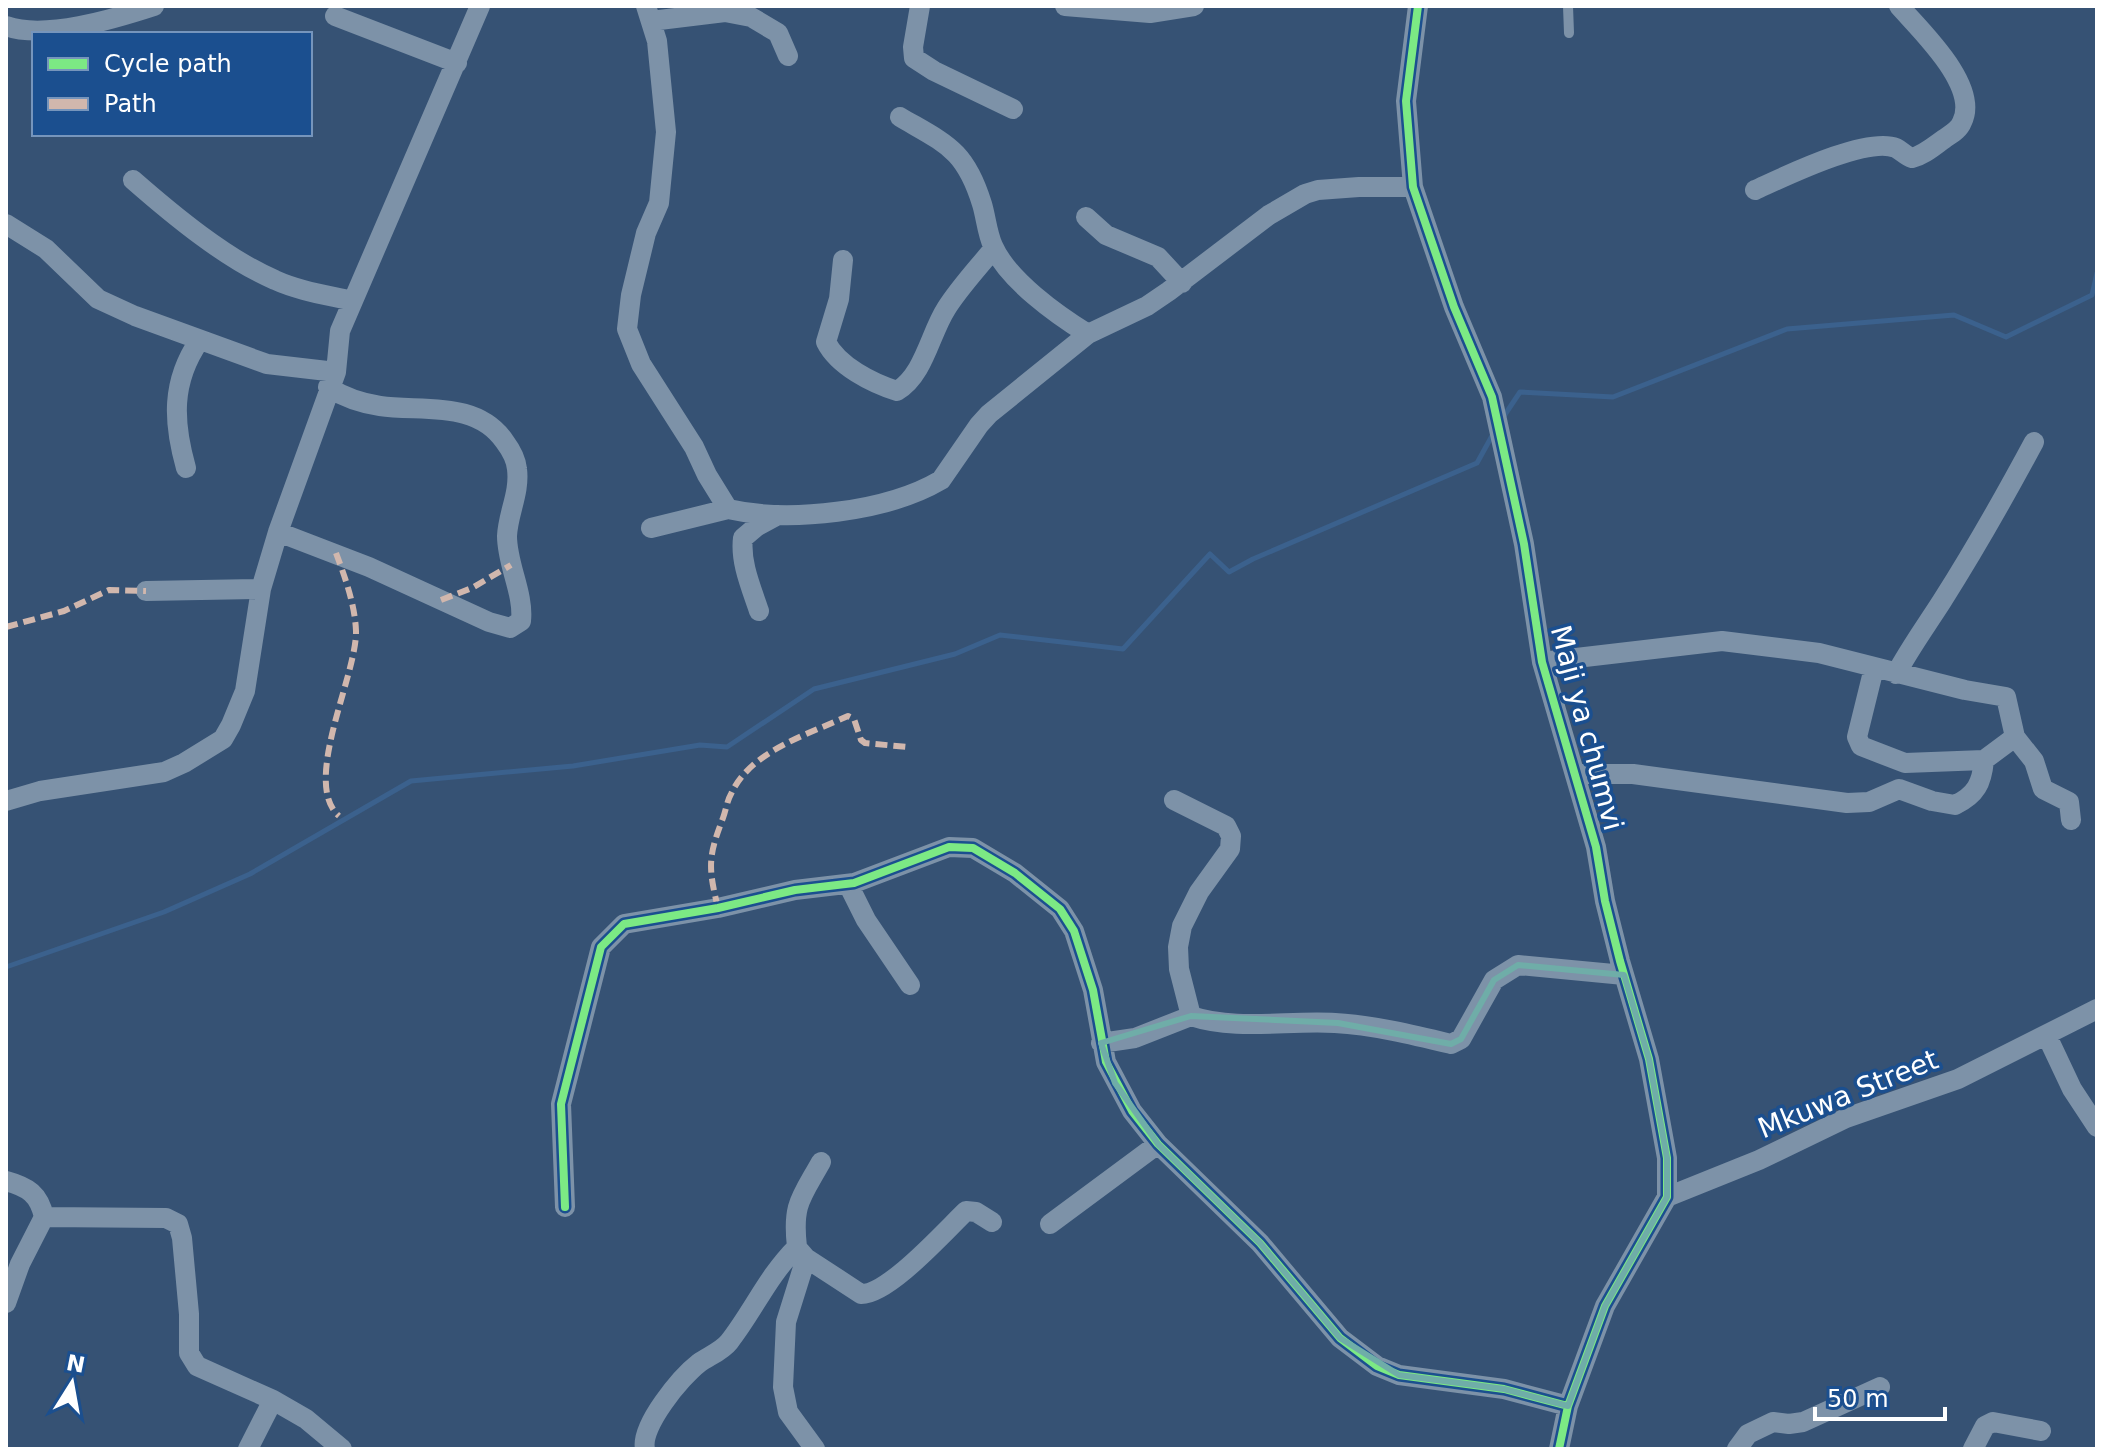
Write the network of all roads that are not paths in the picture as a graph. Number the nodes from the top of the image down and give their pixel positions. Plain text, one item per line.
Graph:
1 (154, 6) edge
2 (480, 6) edge
3 (920, 6) edge
4 (1065, 6) edge
5 (1194, 6) edge
6 (1418, 6) edge
7 (1568, 6) edge
8 (1899, 6) edge
9 (648, 13) edge
10 (335, 16) dead end
11 (6, 26) edge
12 (1569, 33) dead end
13 (788, 56) dead end
14 (457, 63) junction
15 (1013, 109) dead end
16 (900, 117) dead end
17 (133, 180) dead end
18 (1413, 187) junction
19 (1755, 190) dead end
20 (1086, 217) dead end
21 (6, 224) edge
22 (994, 248) junction
23 (843, 260) dead end
24 (1182, 283) junction
25 (353, 301) junction
26 (1088, 334) junction
27 (199, 341) junction
28 (332, 380) junction
29 (2034, 442) dead end
30 (186, 468) dead end
31 (728, 509) junction
32 (778, 515) junction
33 (651, 528) dead end
34 (278, 532) junction
35 (261, 589) junction
36 (146, 591) dead end
37 (759, 611) dead end
38 (1542, 662) junction
39 (1874, 668) junction
40 (1896, 674) junction
41 (2015, 737) junction
42 (1984, 760) junction
43 (1576, 774) junction
44 (1174, 800) dead end
45 (6, 801) edge
46 (2071, 820) dead end
47 (848, 884) junction
48 (1624, 975) junction
49 (910, 985) dead end
50 (2097, 1009) edge
51 (1191, 1016) junction
52 (2047, 1036) junction
53 (1101, 1043) junction
54 (2097, 1127) edge
55 (1158, 1144) junction
56 (821, 1162) dead end
57 (6, 1181) edge
58 (1667, 1197) junction
59 (565, 1207) dead end
60 (44, 1217) junction
61 (992, 1222) dead end
62 (1050, 1224) dead end
63 (801, 1253) junction
64 (6, 1303) edge
65 (1880, 1387) dead end
66 (273, 1400) junction
67 (1568, 1406) junction
68 (2041, 1431) dead end
69 (248, 1449) edge
70 (342, 1449) edge
71 (645, 1449) edge
72 (815, 1449) edge
73 (1559, 1449) edge
74 (1737, 1449) edge
75 (1973, 1449) edge

1 - 11 street
2 - 14 street
3 - 15 street
4 - 5 street
6 - 18 street, Maji ya chumvi
7 - 12 lane
8 - 19 street
9 - 13 street
9 - 31 street
10 - 14 street
14 - 25 street
16 - 22 street
17 - 25 street
18 - 24 street
18 - 38 street, Maji ya chumvi
20 - 24 street
21 - 27 street
22 - 23 street
22 - 26 street
24 - 26 street
25 - 28 street
26 - 32 street
27 - 28 street
27 - 30 street
28 - 34 street
28 - 34 street
29 - 40 street
31 - 32 street
31 - 33 street
32 - 37 street
34 - 35 street
35 - 36 street
35 - 45 street
38 - 39 street
38 - 43 street, Maji ya chumvi
39 - 40 street
39 - 42 street
40 - 41 street
41 - 42 street
41 - 46 street
42 - 43 street
43 - 48 street, Maji ya chumvi
44 - 51 street
47 - 49 street
47 - 53 street
47 - 59 street
48 - 51 street
48 - 58 street, Maji ya chumvi
50 - 52 street, Mkuwa Street
51 - 53 street
52 - 54 street
52 - 58 street, Mkuwa Street
53 - 55 street
55 - 62 street
55 - 67 street
56 - 63 street
57 - 60 street
58 - 67 street, Maji ya chumvi
60 - 64 street
60 - 66 street
61 - 63 street
63 - 71 street
63 - 72 street
65 - 74 street
66 - 69 street
66 - 70 street
67 - 73 street, Maji ya chumvi
68 - 75 street

